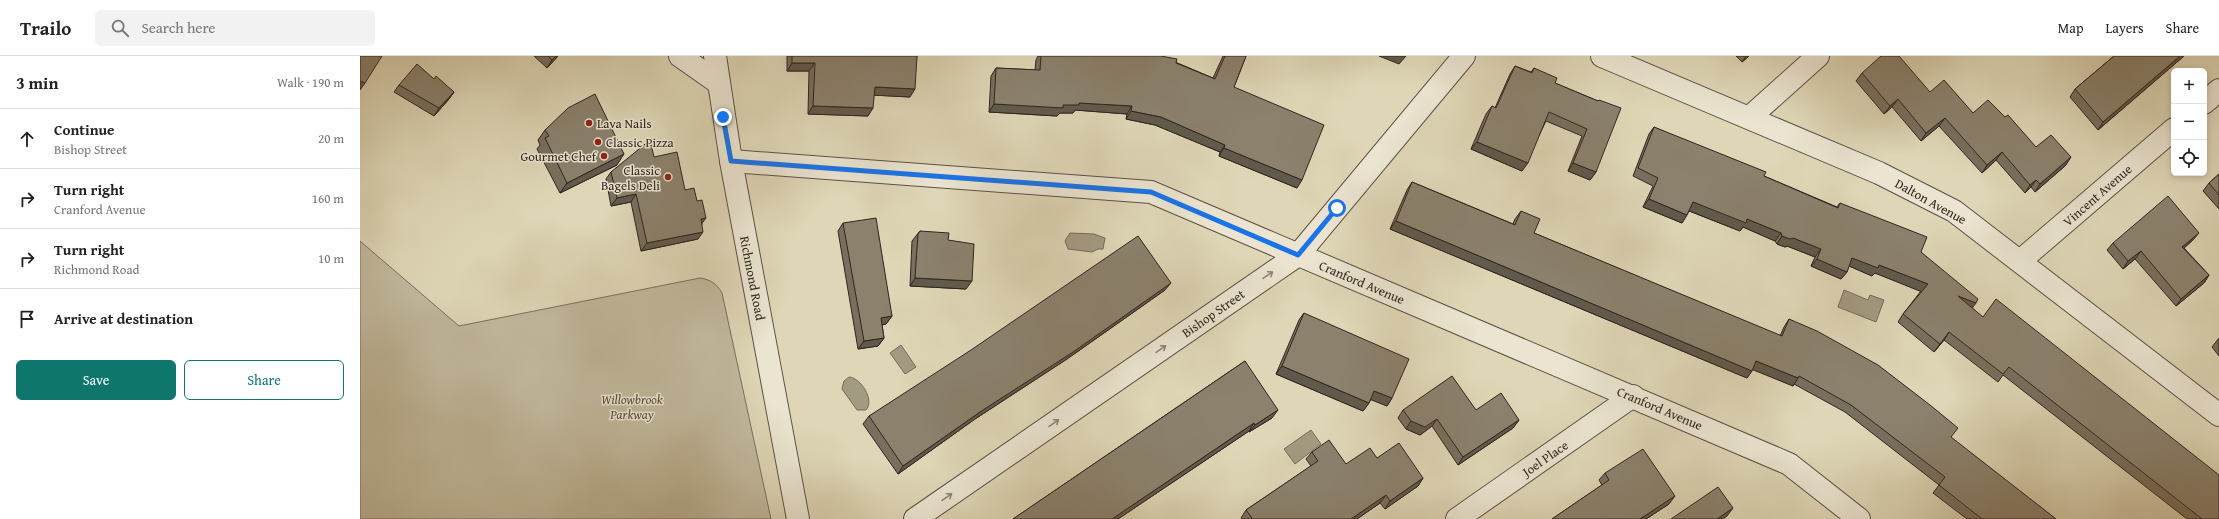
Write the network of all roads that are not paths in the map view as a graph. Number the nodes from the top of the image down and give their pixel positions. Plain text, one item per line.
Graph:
1 (680, 56) edge
2 (715, 56) edge
3 (1464, 56) edge
4 (1602, 56) edge
5 (1818, 56) edge
6 (717, 82) junction
7 (2219, 90) edge
8 (2207, 100) edge
9 (1750, 117) junction
10 (2171, 131) edge
11 (731, 161) junction
12 (1298, 255) junction
13 (2020, 260) junction
14 (1633, 396) junction
15 (2219, 415) edge
16 (798, 519) edge
17 (915, 519) edge
18 (1457, 519) edge
19 (1859, 519) edge

1 - 6 street
2 - 6 street, Richmond Road
3 - 12 street, Bishop Street
4 - 9 street, Dalton Avenue
5 - 9 street
6 - 11 street, Richmond Road
7 - 8 street
9 - 13 street, Dalton Avenue
10 - 13 street, Vincent Avenue
11 - 12 street, Cranford Avenue
11 - 16 street, Richmond Road
12 - 14 street, Cranford Avenue
17 -> 12 street, Bishop Street
13 - 15 street, Dalton Avenue
14 - 18 street, Joel Place
14 - 19 street, Cranford Avenue

